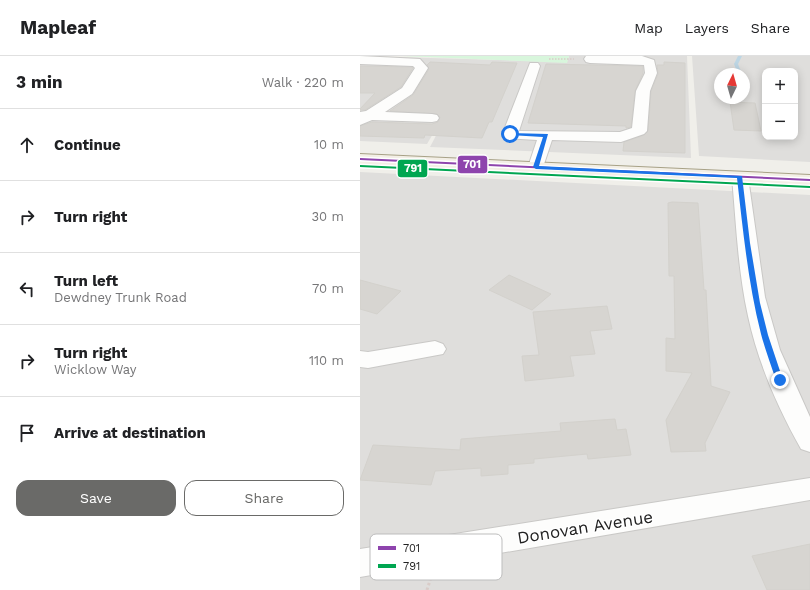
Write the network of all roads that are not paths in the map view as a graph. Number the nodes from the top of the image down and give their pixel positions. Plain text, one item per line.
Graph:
1 (590, 59) road end
2 (360, 60) edge
3 (539, 63) road end
4 (363, 117) edge
5 (432, 118) dead end
6 (546, 135) junction
7 (360, 159) edge
8 (536, 167) junction
9 (740, 177) junction
10 (810, 180) edge
11 (435, 349) dead end
12 (360, 359) edge
13 (810, 442) edge
14 (810, 490) edge
15 (502, 540) edge
16 (370, 561) edge
17 (360, 563) edge

1 - 6 street
2 - 4 street
3 - 6 street
4 - 5 street
6 - 8 street
7 - 8 main road
8 - 9 main road
9 - 10 main road
9 - 13 street
11 - 12 street
14 - 15 street, Donovan Avenue
16 - 17 street, Donovan Avenue

